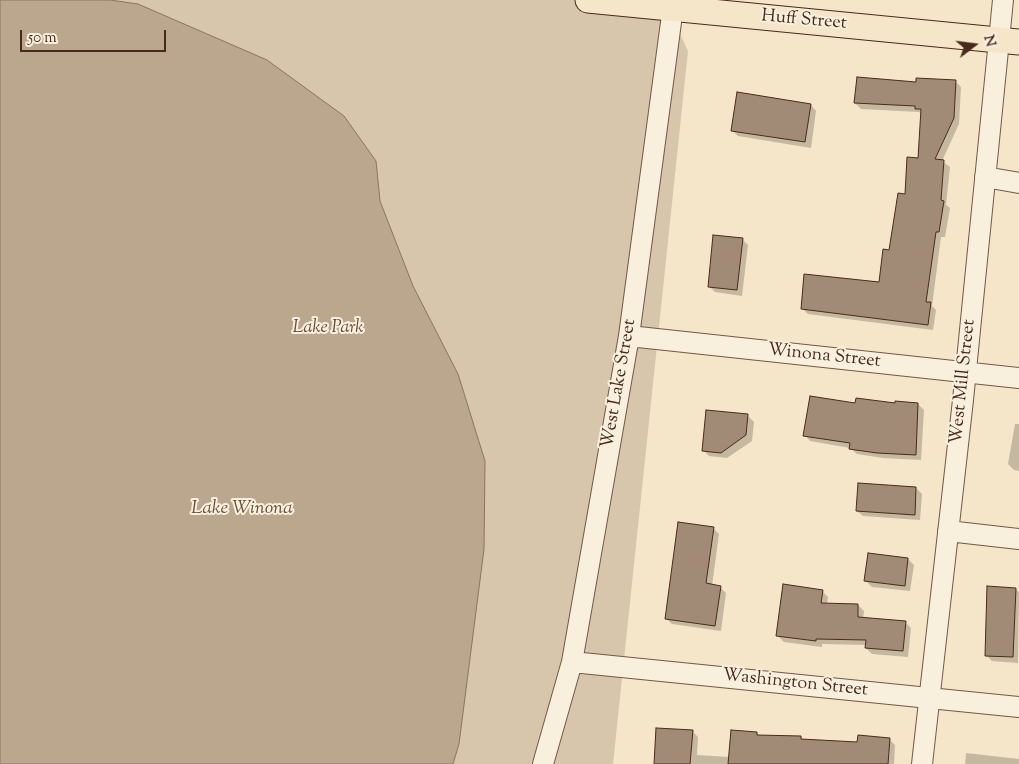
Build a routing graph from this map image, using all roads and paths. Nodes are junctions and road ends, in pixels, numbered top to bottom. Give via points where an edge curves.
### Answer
1 (588, 0) edge
2 (1004, 0) edge
3 (674, 5) edge
4 (1009, 41) edge
5 (985, 177) junction
6 (1019, 183) edge
7 (629, 336) junction
8 (966, 372) junction
9 (1019, 378) edge
10 (948, 531) junction
11 (1019, 539) edge
12 (572, 662) junction
13 (930, 698) junction
14 (1019, 707) edge
15 (543, 764) edge
16 (922, 764) edge

1 - 3 main road, Huff Street
2 - 4 street, West Mill Street
3 - 4 main road, Huff Street
3 - 7 street, West Lake Street
4 - 5 street, West Mill Street
5 - 6 street
5 - 8 street, West Mill Street
7 - 8 street, Winona Street
7 - 12 street, West Lake Street
8 - 9 street, Winona Street
8 - 10 street, West Mill Street
10 - 11 street
10 - 13 street, West Mill Street
12 - 13 street, Washington Street
12 - 15 street, West Lake Street
13 - 14 street, Washington Street
13 - 16 street, West Mill Street

